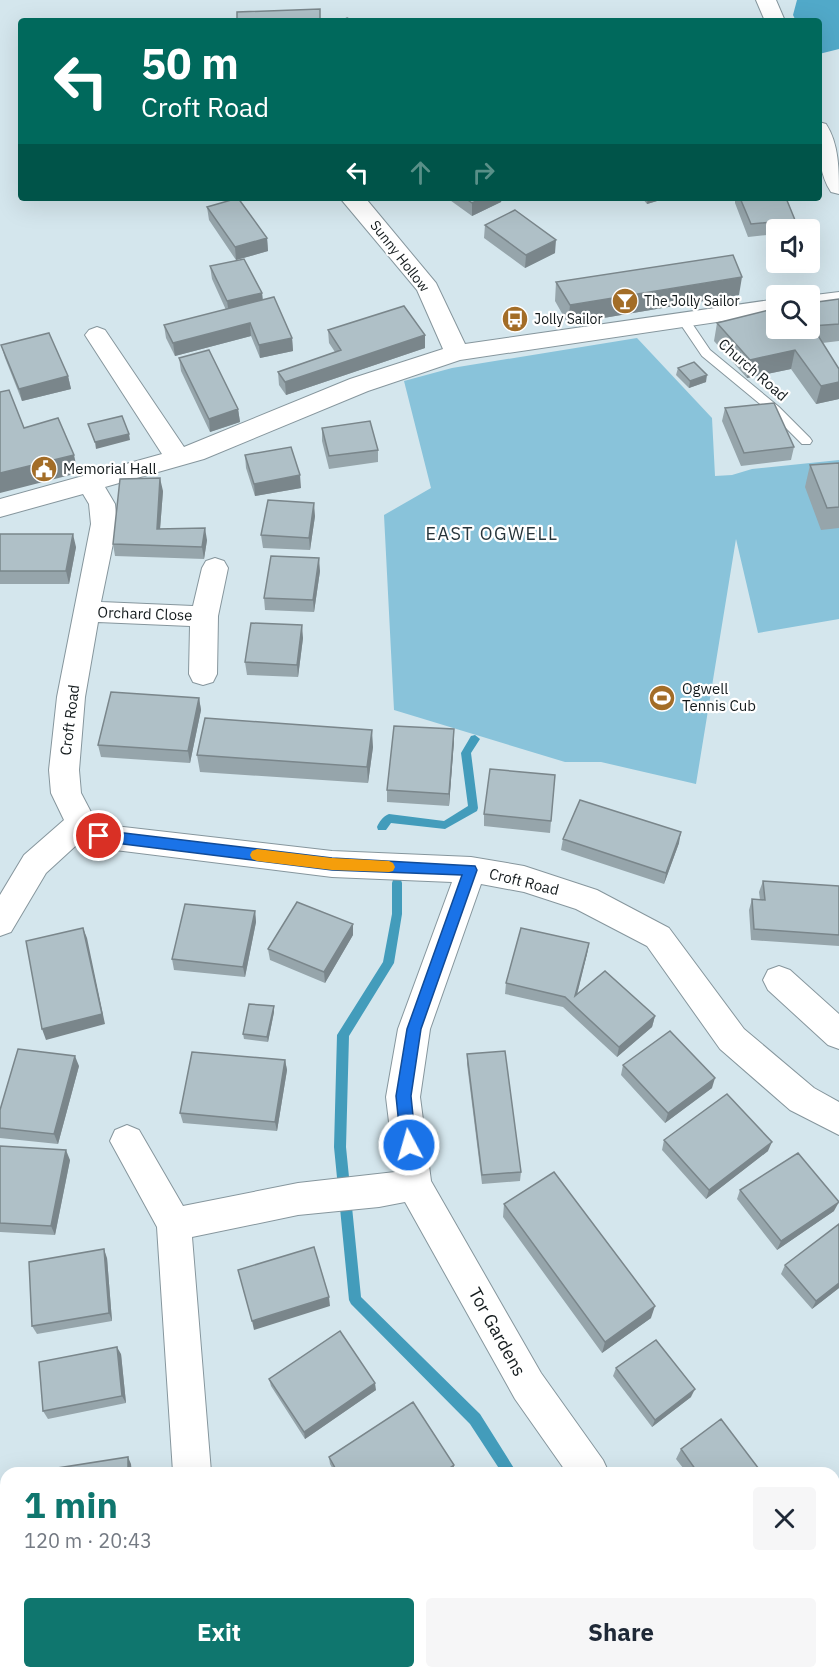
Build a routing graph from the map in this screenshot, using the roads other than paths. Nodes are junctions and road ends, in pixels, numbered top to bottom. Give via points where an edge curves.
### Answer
1 (766, 0) edge
2 (774, 18) edge
3 (822, 137) edge
4 (839, 188) edge
5 (355, 201) edge
6 (839, 299) edge
7 (820, 301) edge
8 (766, 308) edge
9 (682, 319) junction
10 (97, 335) dead end
11 (457, 353) junction
12 (806, 441) dead end
13 (178, 458) junction
14 (89, 483) junction
15 (0, 508) edge
16 (215, 568) dead end
17 (86, 612) junction
18 (204, 616) junction
19 (203, 674) dead end
20 (81, 823) junction
21 (471, 870) junction
22 (0, 923) edge
23 (779, 980) dead end
24 (839, 1035) edge
25 (839, 1120) edge
26 (127, 1141) dead end
27 (414, 1184) junction
28 (174, 1224) junction
29 (192, 1467) edge
30 (586, 1467) edge

1 - 2 street
3 - 4 street
5 - 11 street, Sunny Hollow via 428,288
6 - 7 street
8 - 9 street
9 - 11 street
9 - 12 lane, Church Road via 706,353
10 - 13 street
11 - 13 street via 359,385
13 - 14 street
14 - 15 street
14 - 17 street, Croft Road via 102,504 104,524
16 - 18 street, Orchard Close
17 - 18 street, Orchard Close
17 - 20 street, Croft Road via 71,697 64,770 66,793
18 - 19 street, Orchard Close
20 - 21 street, Croft Road via 99,836 321,863
20 - 22 street via 35,864
21 - 25 street, Croft Road via 524,879 586,899 658,937 732,1039 802,1099
21 - 27 street, Tor Gardens via 414,1029 403,1096
23 - 24 street
26 - 28 street
27 - 28 street via 298,1199
27 - 30 street, Tor Gardens via 528,1386
28 - 29 street

